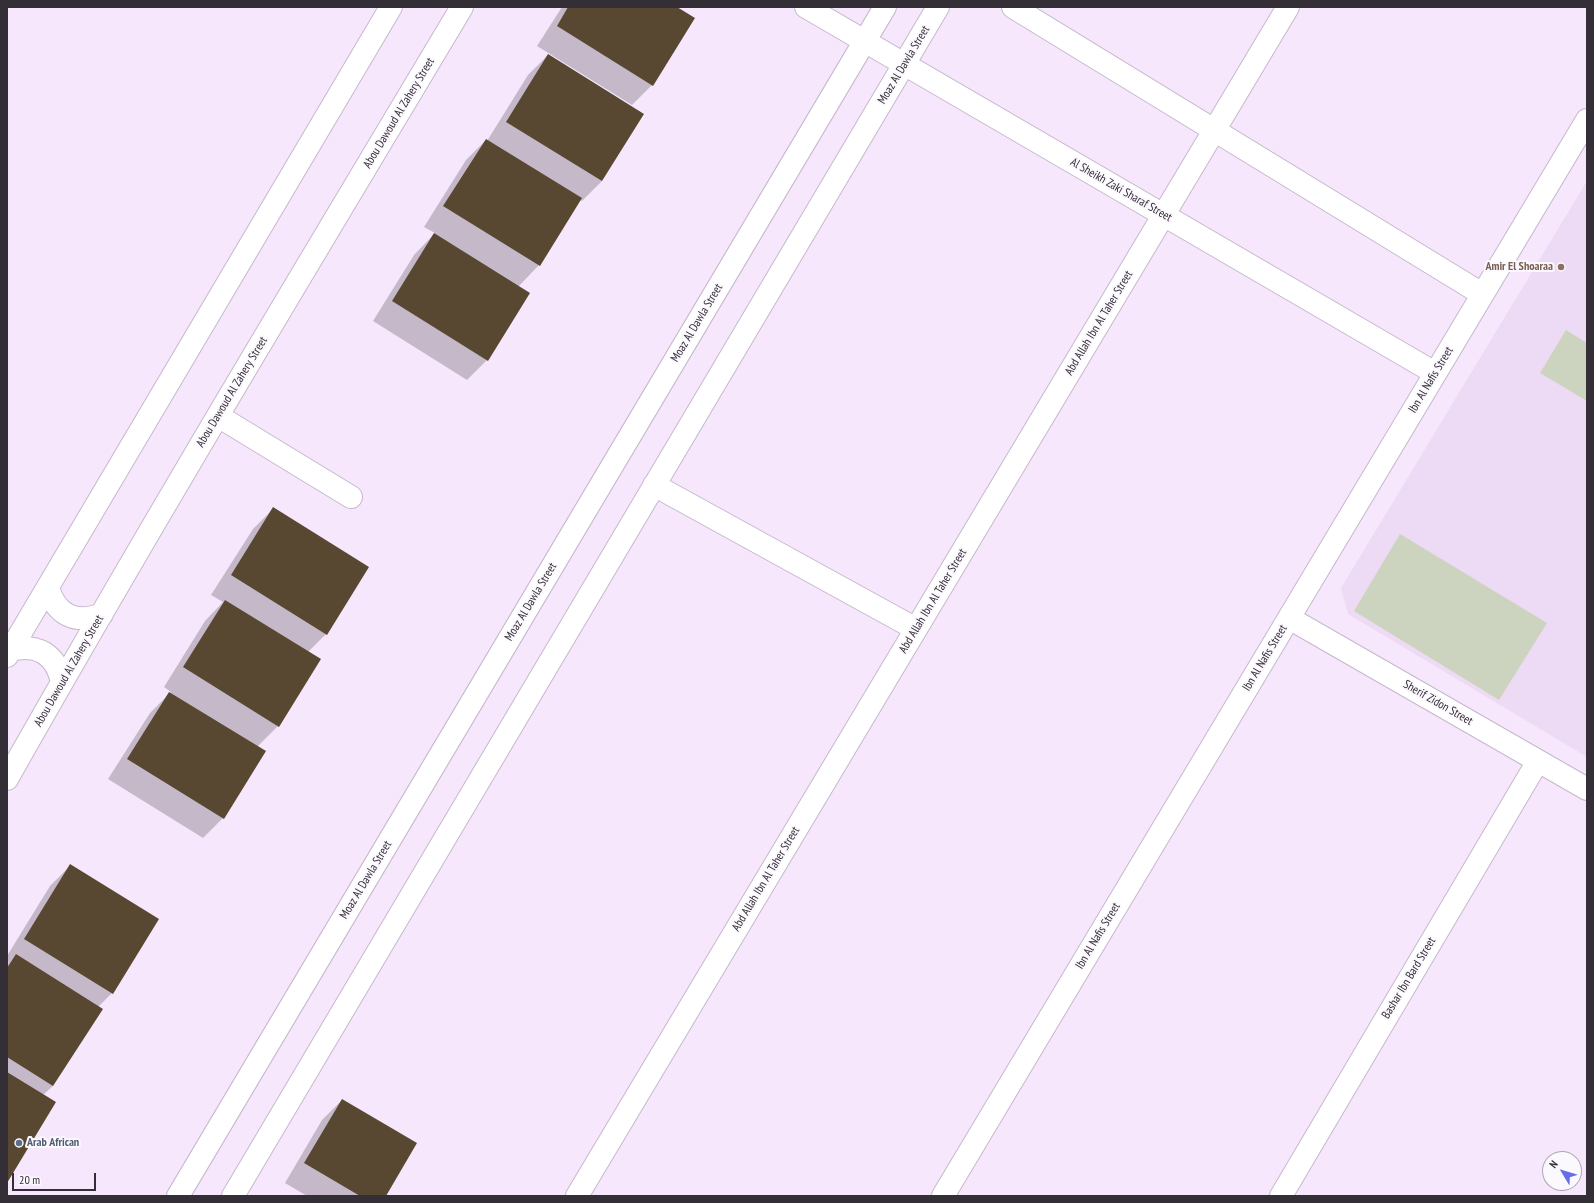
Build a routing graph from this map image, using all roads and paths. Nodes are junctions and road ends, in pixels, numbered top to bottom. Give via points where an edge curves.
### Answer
1 (391, 7) edge
2 (462, 7) edge
3 (806, 7) edge
4 (885, 7) edge
5 (938, 7) edge
6 (1013, 7) edge
7 (1288, 7) edge
8 (864, 41) junction
9 (904, 64) junction
10 (1587, 120) edge
11 (1214, 130) junction
12 (1164, 215) junction
13 (1482, 294) junction
14 (1435, 373) junction
15 (218, 416) junction
16 (654, 485) junction
17 (351, 496) dead end
18 (48, 587) junction
19 (102, 614) junction
20 (1289, 618) junction
21 (916, 629) junction
22 (9, 653) edge
23 (62, 682) junction
24 (1538, 761) junction
25 (7, 779) edge
26 (1587, 789) edge
27 (178, 1196) edge
28 (232, 1196) edge
29 (577, 1196) edge
30 (943, 1196) edge
31 (1281, 1196) edge

1 - 18 street
2 - 15 street, Abou Dawoud Al Zahery Street
3 - 8 street, Al Sheikh Zaki Sharaf Street
4 - 8 street, Moaz Al Dawla Street
5 - 9 street, Moaz Al Dawla Street
6 - 11 street
7 - 11 street, Abd Allah Ibn Al Taher Street
8 - 9 street, Al Sheikh Zaki Sharaf Street
8 - 27 street, Moaz Al Dawla Street
9 - 12 street, Al Sheikh Zaki Sharaf Street
9 - 16 street, Moaz Al Dawla Street
10 - 13 street, Ibn Al Nafis Street
11 - 12 street, Abd Allah Ibn Al Taher Street
11 - 13 street
12 - 14 street, Al Sheikh Zaki Sharaf Street
12 - 21 street, Abd Allah Ibn Al Taher Street
13 - 14 street, Ibn Al Nafis Street
14 - 20 street, Ibn Al Nafis Street
15 - 17 street
15 - 19 street, Abou Dawoud Al Zahery Street
16 - 21 street
16 - 28 street, Moaz Al Dawla Street
18 - 19 street via 55,606 72,617 82,619
18 - 22 street
19 - 23 street, Abou Dawoud Al Zahery Street
20 - 24 street, Sherif Zidon Street
20 - 30 street, Ibn Al Nafis Street
21 - 29 street, Abd Allah Ibn Al Taher Street
22 - 23 street via 20,648 40,650 55,663
23 - 25 street, Abou Dawoud Al Zahery Street
24 - 26 street, Sherif Zidon Street
24 - 31 street, Bashar Ibn Bard Street

